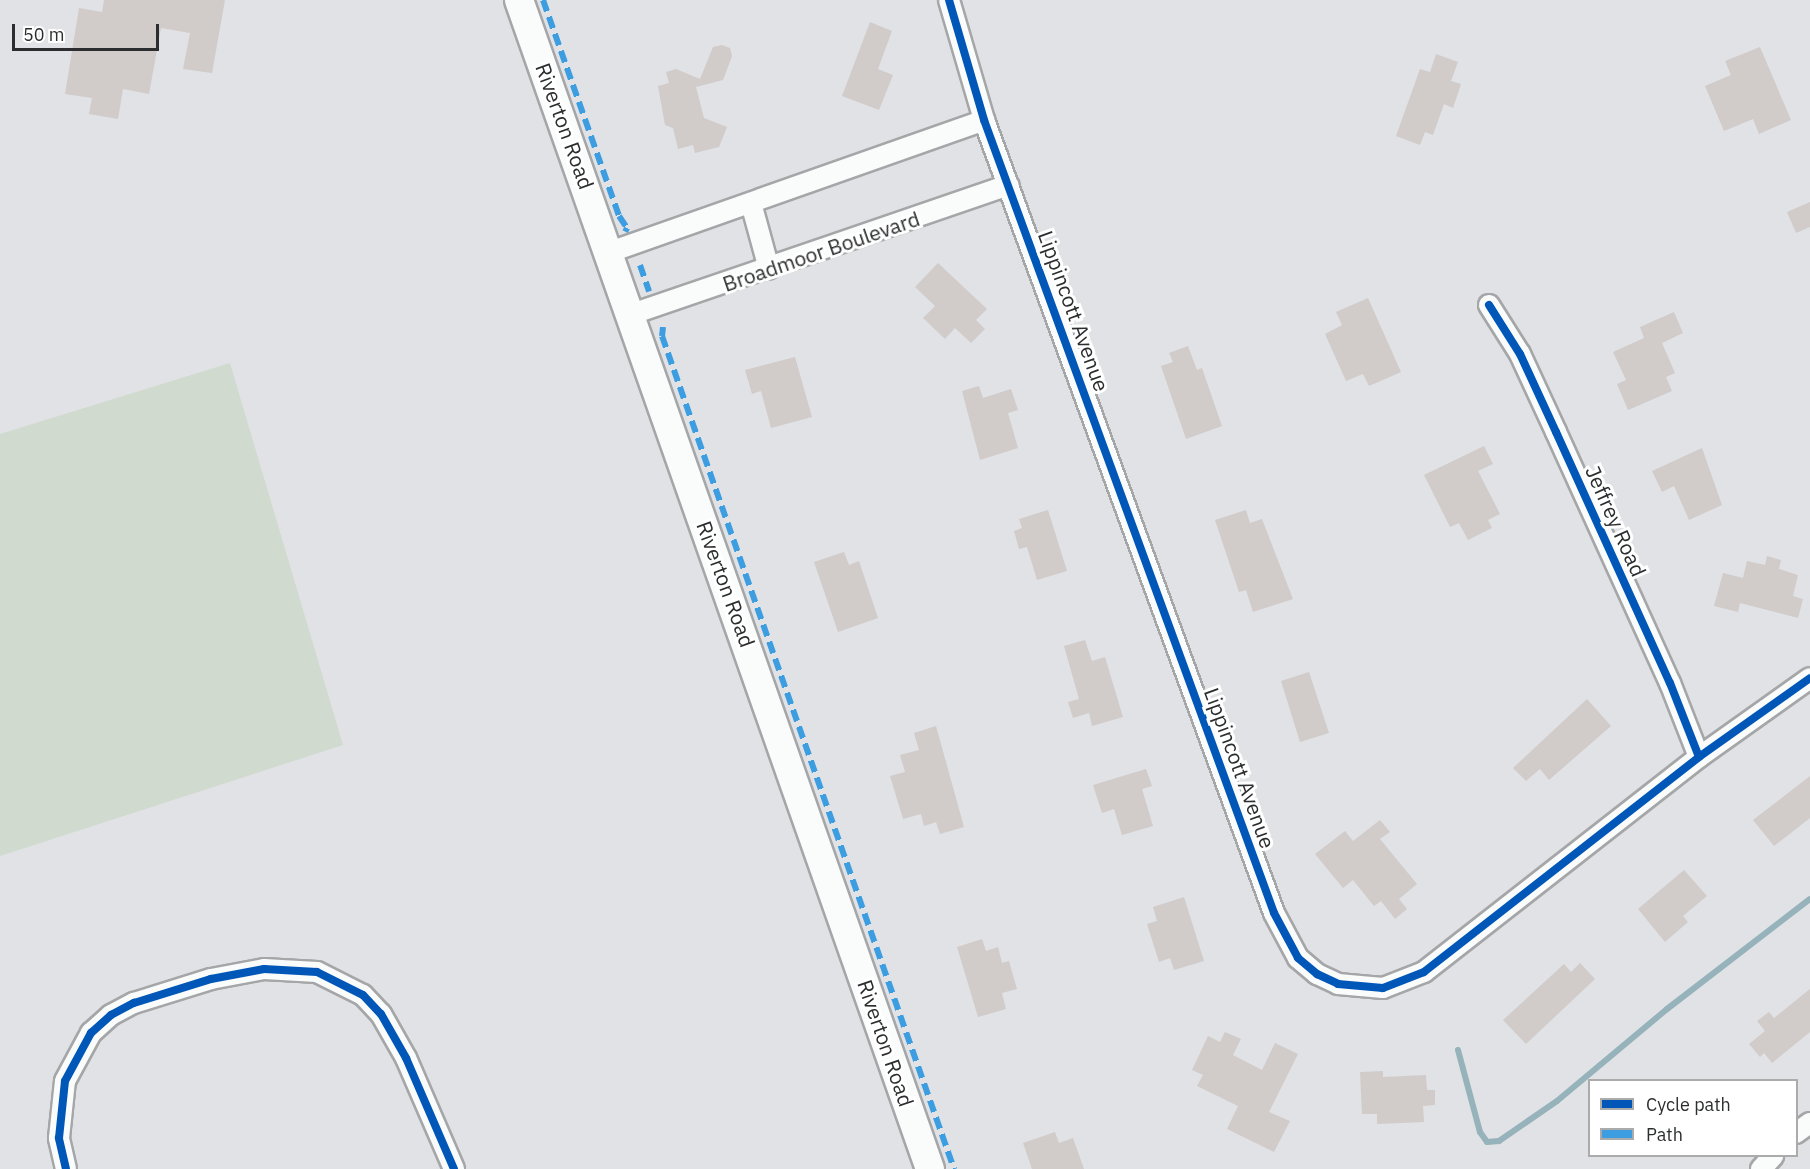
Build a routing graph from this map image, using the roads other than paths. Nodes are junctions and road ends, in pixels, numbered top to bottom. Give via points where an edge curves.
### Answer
1 (519, 0) edge
2 (949, 0) edge
3 (984, 120) junction
4 (1009, 185) junction
5 (751, 202) junction
6 (610, 252) junction
7 (769, 269) junction
8 (1489, 305) dead end
9 (632, 314) junction
10 (1810, 678) edge
11 (1699, 757) junction
12 (1810, 1123) edge
13 (1798, 1132) edge
14 (1771, 1157) edge
15 (66, 1169) edge
16 (454, 1169) edge
17 (930, 1169) edge
18 (1761, 1169) edge

1 - 6 main road, Riverton Road
2 - 3 street, Lippincott Avenue
3 - 4 street, Lippincott Avenue
3 - 5 street
4 - 7 street, Broadmoor Boulevard
4 - 11 street, Lippincott Avenue via 1274,913 1298,958 1317,974 1338,984 1383,988 1424,972
5 - 6 street
5 - 7 street
6 - 9 main road, Riverton Road
7 - 9 street, Broadmoor Boulevard
8 - 11 street, Jeffrey Road via 1520,354 1552,422 1670,683
9 - 17 main road, Riverton Road
10 - 11 street, Lippincott Avenue
12 - 13 street
14 - 18 street
15 - 16 street via 59,1138 65,1082 91,1033 111,1015 134,1003 211,978 264,969 317,972 369,1001 406,1058

